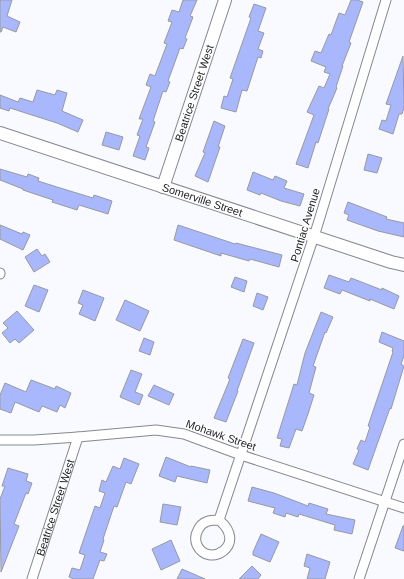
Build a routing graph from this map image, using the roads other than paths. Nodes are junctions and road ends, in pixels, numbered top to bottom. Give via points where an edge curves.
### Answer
1 (225, 0) edge
2 (386, 0) edge
3 (0, 133) edge
4 (163, 187) junction
5 (314, 236) junction
6 (404, 265) edge
7 (78, 437) junction
8 (0, 440) edge
9 (404, 444) edge
10 (241, 455) junction
11 (384, 502) junction
12 (404, 508) edge
13 (219, 520) dead end
14 (32, 579) edge
15 (359, 579) edge

1 - 4 street, Beatrice Street West
2 - 5 street, Pontiac Avenue
3 - 4 street, Somerville Street
4 - 5 street, Somerville Street
5 - 6 street, Somerville Street
5 - 10 street, Pontiac Avenue
7 - 8 street, Mohawk Street
7 - 10 street, Mohawk Street via 156,430 184,434
7 - 14 street, Beatrice Street West
9 - 11 street
10 - 11 street, Mohawk Street
10 - 13 street, Pontiac Avenue
11 - 12 street, Mohawk Street
11 - 15 street

